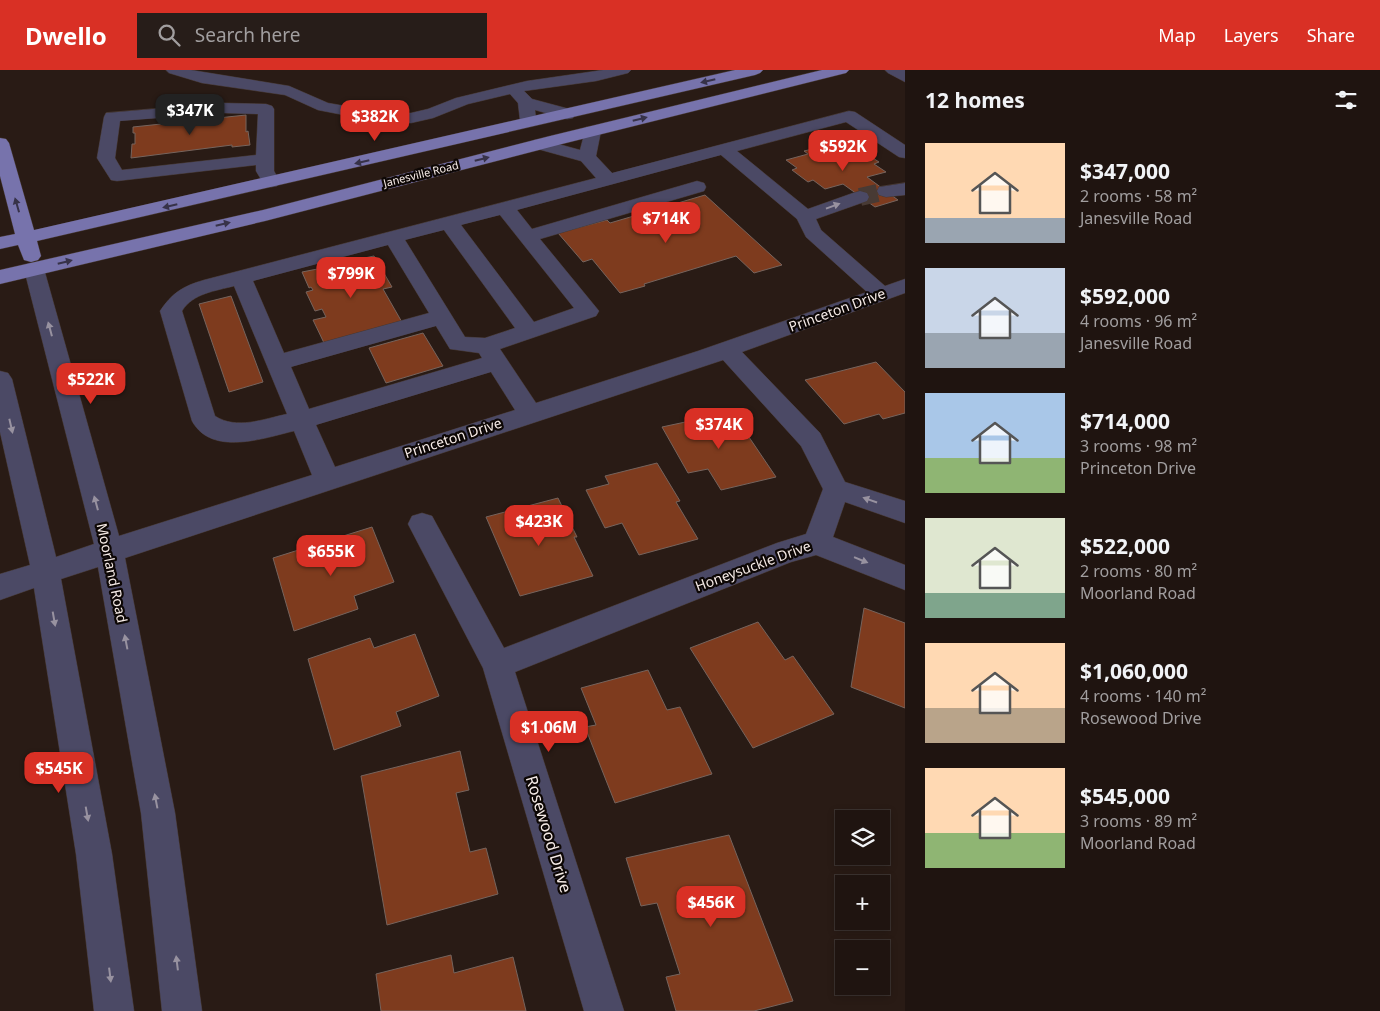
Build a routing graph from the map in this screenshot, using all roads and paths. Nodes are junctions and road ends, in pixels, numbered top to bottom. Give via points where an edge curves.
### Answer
1 (174, 70) edge
2 (623, 70) edge
3 (755, 70) edge
4 (841, 70) edge
5 (893, 70) edge
6 (905, 77) edge
7 (242, 84) junction
8 (513, 88) junction
9 (526, 102) junction
10 (223, 108) junction
11 (567, 114) junction
12 (529, 124) junction
13 (592, 131) junction
14 (0, 143) edge
15 (540, 144) junction
16 (724, 149) junction
17 (905, 153) edge
18 (587, 157) junction
19 (265, 159) junction
20 (608, 180) junction
21 (271, 182) junction
22 (697, 186) dead end
23 (905, 190) edge
24 (886, 191) tunnel mouth
25 (860, 197) tunnel mouth
26 (505, 208) junction
27 (805, 216) junction
28 (449, 223) junction
29 (528, 236) junction
30 (26, 238) junction
31 (394, 238) junction
32 (0, 243) edge
33 (34, 269) junction
34 (0, 277) edge
35 (241, 278) junction
36 (894, 290) edge
37 (442, 317) junction
38 (528, 330) junction
39 (726, 349) junction
40 (491, 354) junction
41 (278, 364) junction
42 (0, 379) edge
43 (530, 414) junction
44 (302, 420) junction
45 (327, 479) junction
46 (836, 488) junction
47 (905, 512) edge
48 (422, 524) dead end
49 (817, 543) junction
50 (109, 550) junction
51 (45, 571) junction
52 (905, 578) edge
53 (0, 587) edge
54 (497, 665) junction
55 (114, 1011) edge
56 (182, 1011) edge
57 (604, 1011) edge

1 - 7 street
2 - 8 street
3 -> 11 main road, Janesville Road
13 -> 4 main road, Janesville Road
5 - 6 street
7 - 8 street via 289,91 324,107 384,118 411,118 433,113 462,101
7 - 10 street
8 - 9 street
9 - 11 street
9 - 12 street
10 - 19 street via 266,109
10 - 19 street via 112,117 106,158 117,176
11 - 12 main road, Janesville Road
12 -> 21 main road, Janesville Road
13 - 15 main road, Janesville Road
13 - 18 street
30 -> 14 main road, Moorland Road
15 - 18 street
33 -> 15 main road, Janesville Road
16 - 17 street via 849,116
16 - 20 street
16 - 27 street
18 - 20 street
19 - 21 street via 265,171
20 - 26 street
21 -> 30 main road, Janesville Road
22 - 29 street
23 - 24 street
27 -> 25 street
26 - 28 street
26 - 29 street
27 - 36 street via 813,232
28 - 31 street
28 - 38 street
29 - 38 street via 588,311
30 - 32 main road, Janesville Road
30 - 33 main road, Moorland Road
31 - 35 street
31 - 37 street
33 - 34 main road, Janesville Road
50 -> 33 street, Moorland Road
35 - 41 street
35 - 44 street via 186,293 175,301 171,311 204,421 219,431 243,433
36 - 39 street, Princeton Drive
37 - 40 street via 458,344
37 - 41 street
38 - 40 street
39 - 43 street, Princeton Drive
39 - 46 street via 811,440
40 - 43 street
40 - 44 street
41 - 44 street
42 -> 51 street
43 - 45 street, Princeton Drive
44 - 45 street
45 - 50 street, Princeton Drive
47 -> 46 street
46 - 49 street, Honeysuckle Drive
48 - 54 street, Rosewood Drive
49 -> 52 street
49 - 54 street, Honeysuckle Drive via 787,551
50 - 51 street, Princeton Drive
56 -> 50 street, Moorland Road via 158,813
51 - 53 street, Princeton Drive
51 -> 55 street via 94,854
54 - 57 street, Rosewood Drive

